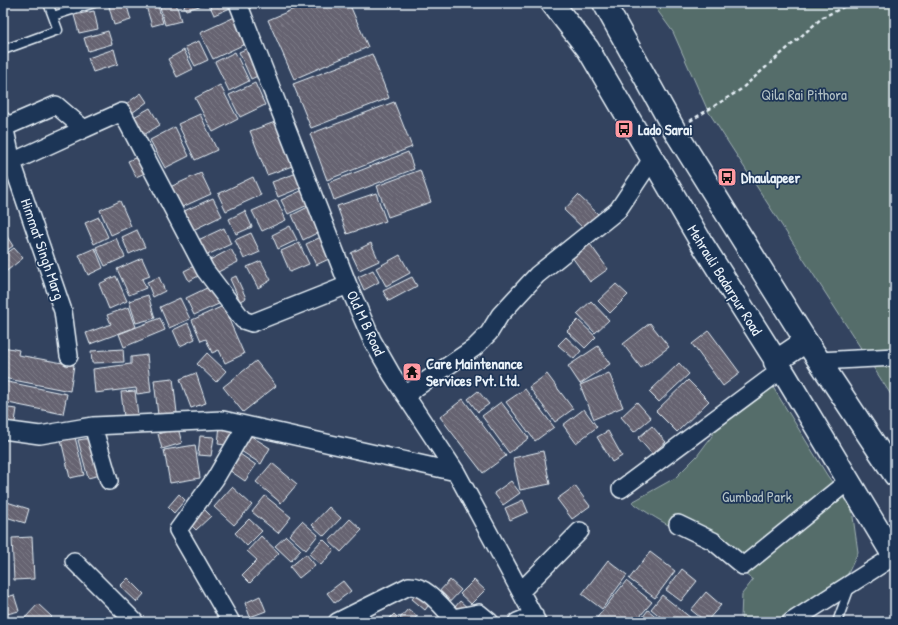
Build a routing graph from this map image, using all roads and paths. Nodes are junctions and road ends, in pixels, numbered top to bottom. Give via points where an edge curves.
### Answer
1 (48, 3) edge
2 (94, 3) edge
3 (238, 3) edge
4 (552, 3) edge
5 (604, 3) edge
6 (852, 3) edge
7 (52, 16) junction
8 (3, 50) edge
9 (4, 124) edge
10 (84, 129) junction
11 (675, 131) junction
12 (652, 159) junction
13 (12, 162) junction
14 (348, 284) junction
15 (806, 341) junction
16 (69, 356) dead end
17 (895, 357) edge
18 (819, 361) junction
19 (778, 366) junction
20 (405, 395) junction
21 (92, 426) junction
22 (246, 426) junction
23 (3, 430) edge
24 (456, 472) junction
25 (895, 476) edge
26 (109, 481) dead end
27 (847, 482) junction
28 (621, 489) dead end
29 (678, 524) dead end
30 (580, 531) dead end
31 (894, 557) edge
32 (74, 561) dead end
33 (851, 584) junction
34 (522, 591) junction
35 (535, 618) edge
36 (135, 622) edge
37 (231, 622) edge
38 (337, 622) edge
39 (490, 622) edge
40 (517, 622) edge
41 (791, 622) edge
42 (838, 622) edge

1 - 7 lane
2 - 7 lane
3 - 14 street, Old M B Road
4 - 12 main road, Mehrauli Badarpur Road via 588,49
5 - 11 main road
6 - 11 path via 823,17 740,90
7 - 8 lane via 58,30
9 - 10 street via 56,105
9 - 13 street, Himmat Singh Marg
10 - 13 street
10 - 14 street via 122,112 205,270 242,320 252,323
11 - 15 main road
12 - 19 main road, Mehrauli Badarpur Road
12 - 20 street via 618,210 537,275 474,348
13 - 16 street, Himmat Singh Marg via 63,311
14 - 20 street, Old M B Road via 372,340
15 - 18 main road
15 - 19 main road
17 - 18 street
18 - 25 main road
19 - 27 main road, Mehrauli Badarpur Road
19 - 28 street
20 - 24 street, Old M B Road
21 - 22 street via 223,420
21 - 23 street via 40,435
21 - 26 street
22 - 24 street
22 - 37 street via 215,479 178,530
24 - 34 street, Old M B Road
27 - 29 street via 743,566 713,541
27 - 31 main road, Mehrauli Badarpur Road
30 - 34 street
31 - 33 street
32 - 36 street
33 - 41 street
33 - 42 lane
34 - 35 street, Old M B Road
35 - 40 street
38 - 39 street via 409,586 415,586 453,618 479,613

